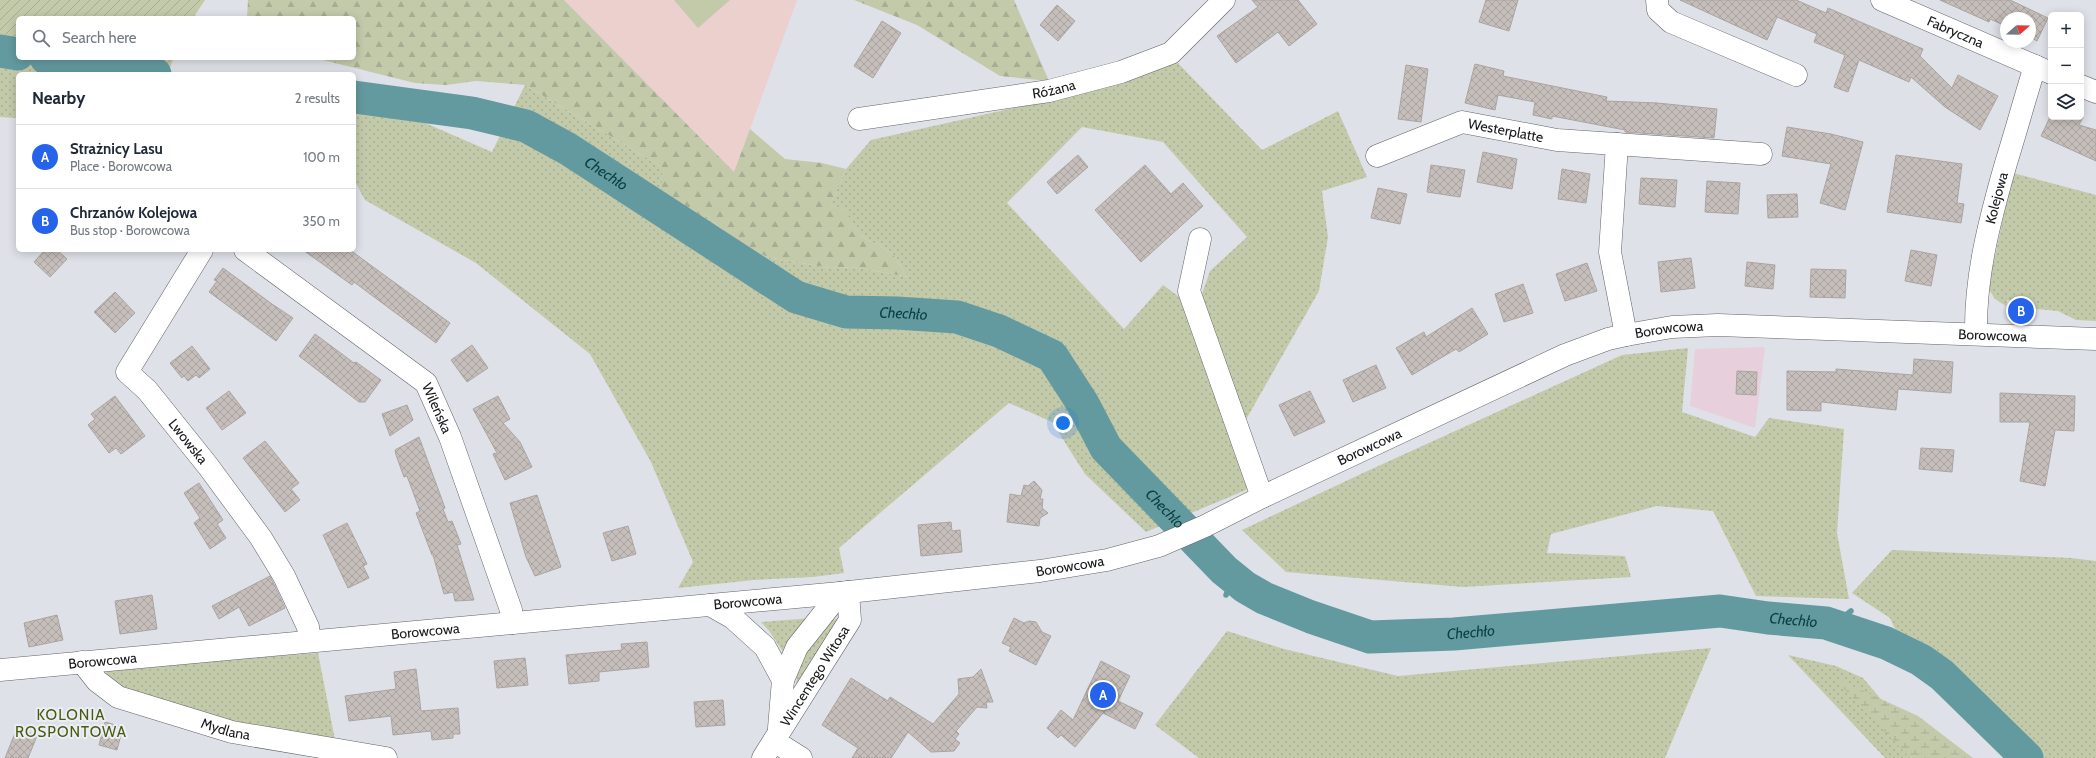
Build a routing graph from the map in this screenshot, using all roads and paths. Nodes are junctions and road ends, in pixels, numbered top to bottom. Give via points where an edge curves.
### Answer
1 (1224, 0) edge
2 (1657, 0) edge
3 (1882, 0) edge
4 (2043, 70) edge
5 (1796, 75) dead end
6 (2084, 87) edge
7 (2096, 92) edge
8 (859, 119) dead end
9 (1617, 144) junction
10 (1761, 154) dead end
11 (1377, 156) dead end
12 (1200, 239) dead end
13 (201, 252) edge
14 (249, 252) edge
15 (1976, 334) junction
16 (1626, 335) junction
17 (2096, 339) edge
18 (1262, 497) junction
19 (880, 588) junction
20 (844, 592) junction
21 (710, 605) junction
22 (850, 620) junction
23 (512, 623) junction
24 (310, 641) junction
25 (82, 662) junction
26 (0, 670) edge
27 (783, 680) junction
28 (772, 743) edge
29 (386, 758) edge
30 (800, 758) edge

1 - 8 street, Różana via 1171,53 1121,72 1049,91
2 - 5 street via 1658,10 1671,22
3 - 4 street, Fabryczna
4 - 15 street, Kolejowa via 1989,222 1975,308
6 - 7 street
9 - 10 street, Westerplatte
9 - 11 street, Westerplatte via 1558,140 1462,122
9 - 16 street via 1610,252
12 - 18 street via 1189,291
13 - 24 street, Lwowska via 127,372 147,390 261,538 293,595 308,627
14 - 23 street, Wileńska via 426,383 450,437 512,610
15 - 16 street, Borowcowa via 1718,325 1672,327
15 - 17 street, Borowcowa
16 - 18 street, Borowcowa via 1603,340 1564,355
18 - 19 street, Borowcowa via 1159,546 1107,560 1040,572
19 - 20 street, Borowcowa
19 - 22 street, Wincentego Witosa
20 - 21 street, Borowcowa
20 - 22 street, Wincentego Witosa
20 - 27 street, Wincentego Witosa via 797,647
21 - 23 street, Borowcowa
21 - 27 street, Wincentego Witosa via 733,618 765,647
22 - 28 street, Wincentego Witosa
23 - 24 street, Borowcowa
24 - 25 street, Borowcowa
25 - 26 street, Borowcowa
25 - 29 street, Mydlana via 97,681 118,697 232,732
27 - 28 street, Wincentego Witosa
28 - 30 street

